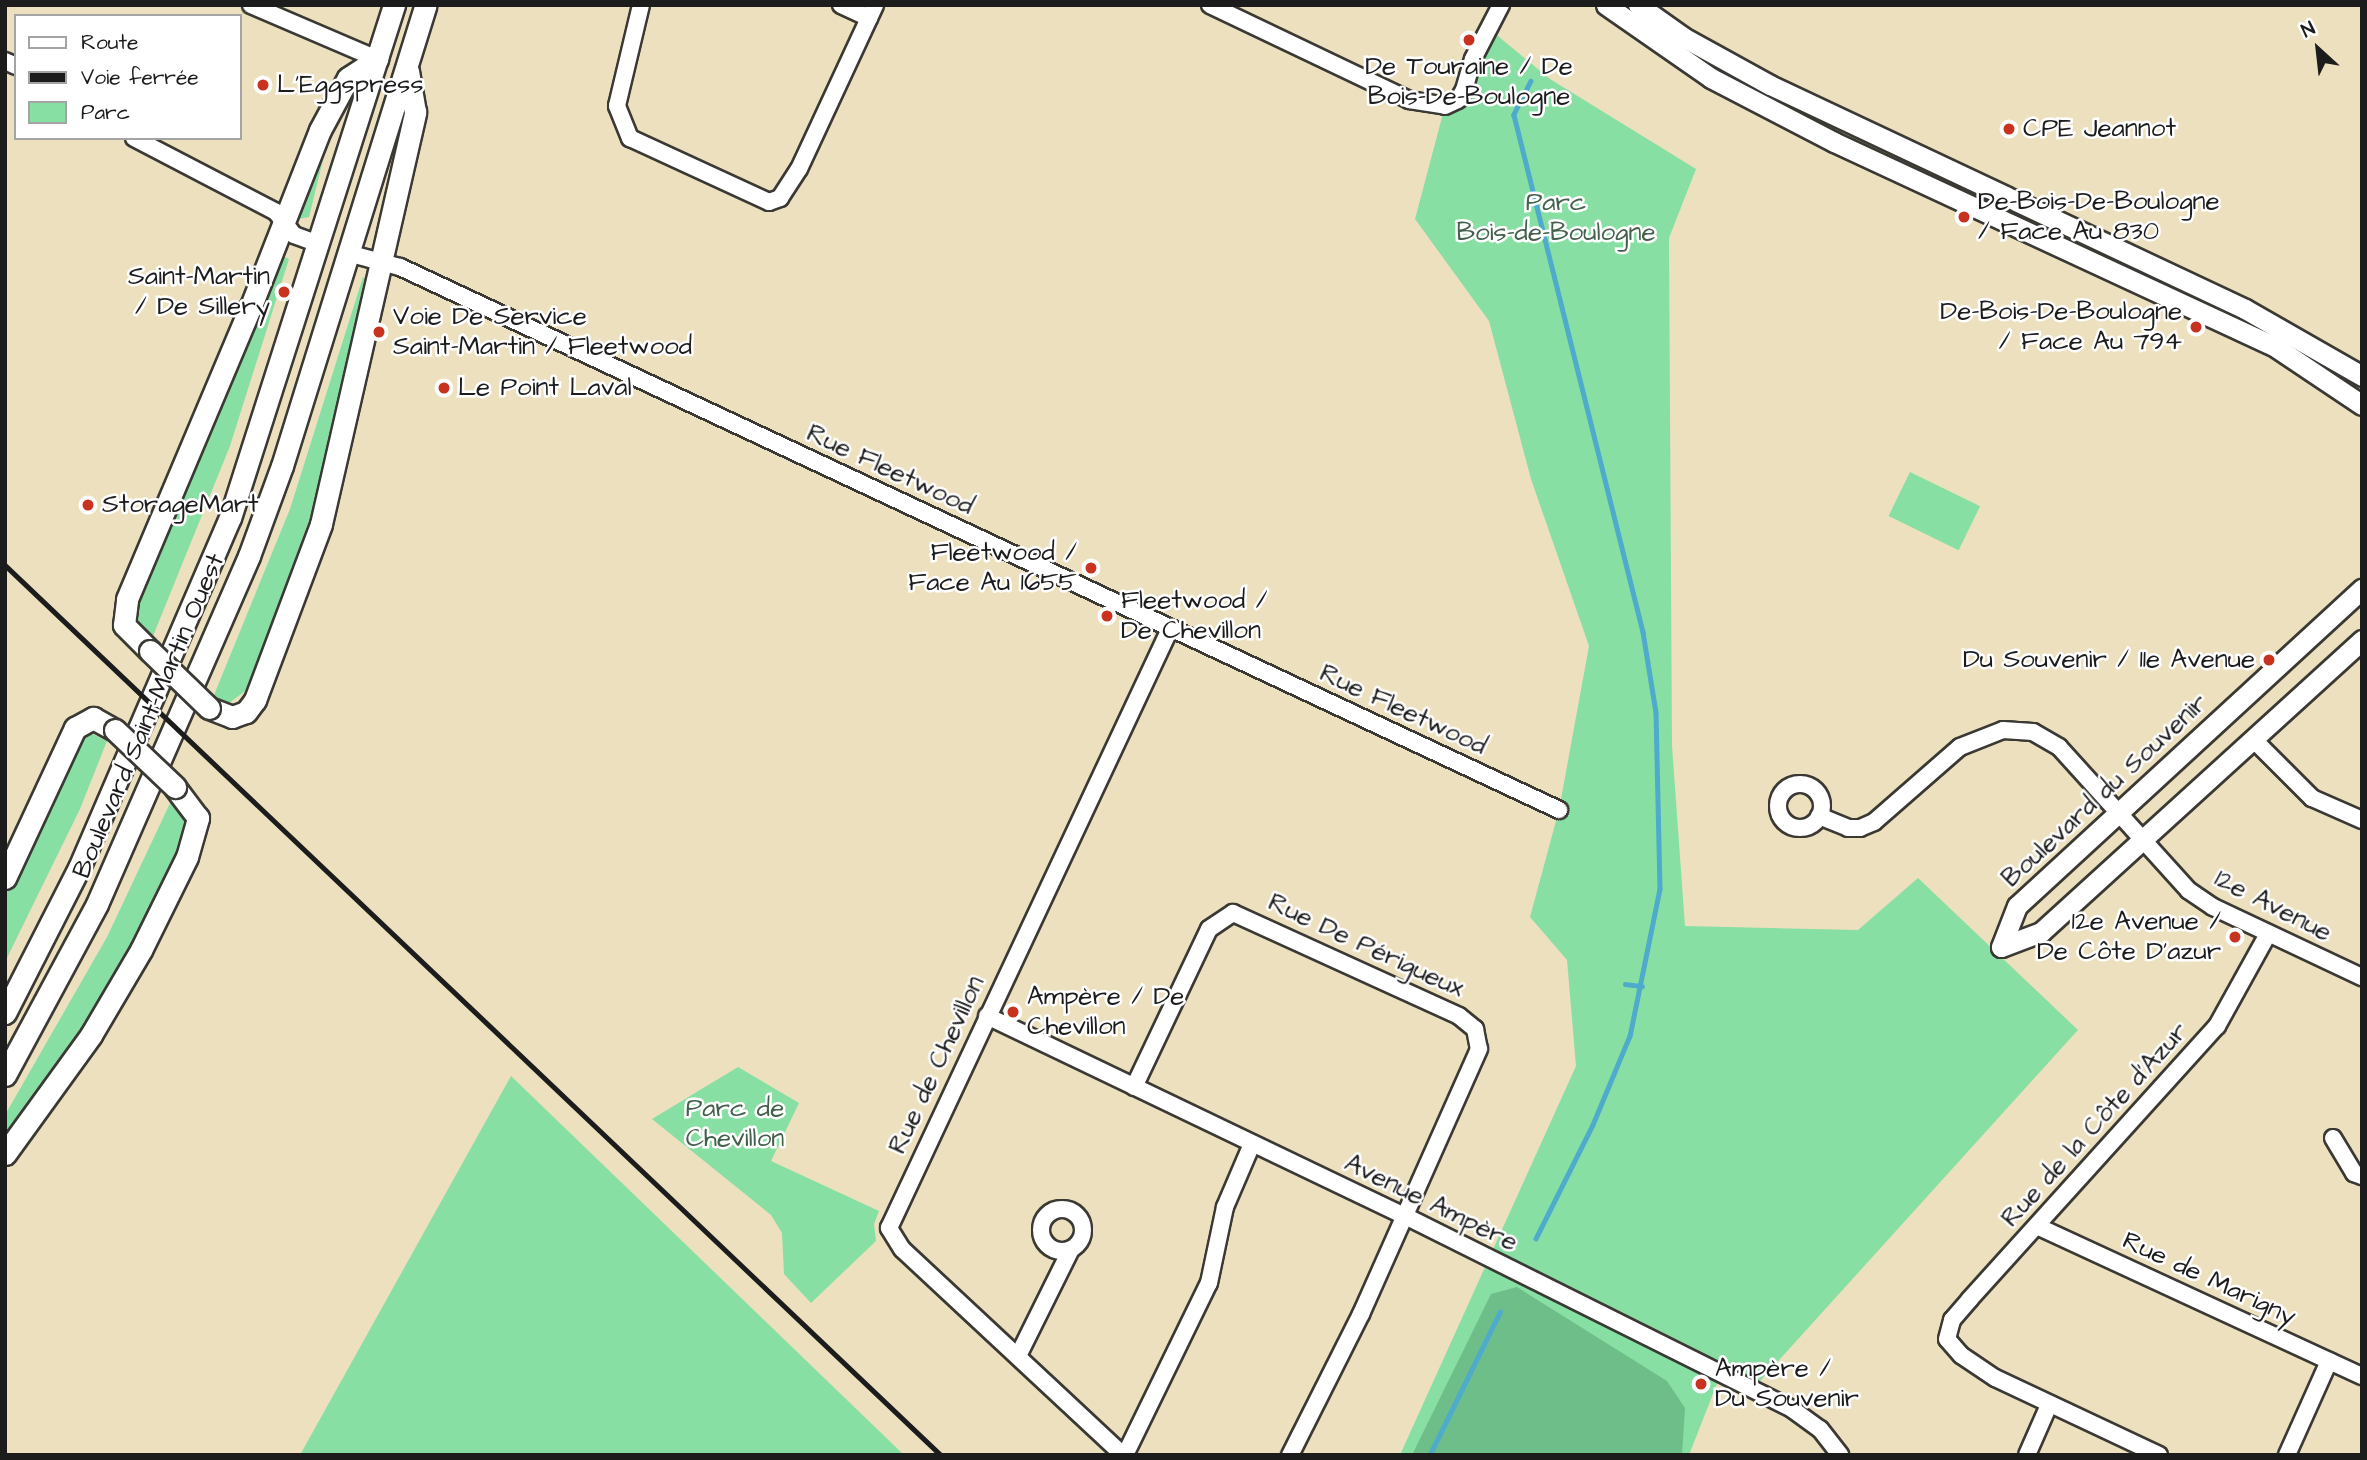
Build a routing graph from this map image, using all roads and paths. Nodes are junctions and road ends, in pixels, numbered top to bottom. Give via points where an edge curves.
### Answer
1 (251, 5) edge
2 (394, 5) edge
3 (426, 5) edge
4 (641, 5) edge
5 (841, 5) edge
6 (1210, 5) edge
7 (1501, 5) edge
8 (1606, 5) edge
9 (1638, 5) edge
10 (872, 12) edge
11 (377, 59) junction
12 (407, 67) junction
13 (138, 140) edge
14 (283, 221) junction
15 (319, 244) junction
16 (348, 253) junction
17 (384, 262) junction
18 (2362, 376) edge
19 (2362, 405) edge
20 (2362, 589) edge
21 (1170, 629) junction
22 (2362, 640) edge
23 (2255, 741) junction
24 (1559, 810) dead end
25 (2117, 814) junction
26 (1819, 816) dead end
27 (2362, 820) edge
28 (2140, 840) junction
29 (5, 878) edge
30 (2268, 934) junction
31 (2362, 976) edge
32 (5, 1013) edge
33 (987, 1016) junction
34 (5, 1074) edge
35 (1134, 1087) junction
36 (2333, 1138) dead end
37 (1252, 1144) junction
38 (6, 1152) edge
39 (2362, 1176) edge
40 (1403, 1215) junction
41 (2036, 1226) junction
42 (1071, 1249) dead end
43 (1018, 1356) junction
44 (2329, 1361) junction
45 (2362, 1376) edge
46 (2049, 1405) junction
47 (1124, 1455) edge
48 (1290, 1455) edge
49 (1840, 1455) edge
50 (2027, 1455) edge
51 (2159, 1455) edge
52 (2287, 1455) edge

1 - 11 street
2 - 11 main road, Boulevard Saint-Martin Ouest
3 - 12 main road, Boulevard Saint-Martin Ouest
4 - 10 street via 617,106 630,138 769,202 780,198 799,169
5 - 10 street
6 - 7 street via 1409,100 1445,106 1458,100 1464,90 1473,58
8 - 19 street via 1664,48 1748,97 1834,142 2277,348
9 - 18 street via 1683,37 1770,85 2245,309
11 - 14 main road via 348,78
11 - 15 main road, Boulevard Saint-Martin Ouest
12 - 16 main road, Boulevard Saint-Martin Ouest
12 - 17 main road via 415,112
13 - 14 street via 276,212
14 - 15 street via 294,235
14 - 17 main road, bridge via 123,611 126,628 209,708 227,717 249,709 293,607 335,476
15 - 32 main road, Boulevard Saint-Martin Ouest via 214,561 79,868
16 - 17 street, Rue Fleetwood
16 - 34 main road, Boulevard Saint-Martin Ouest via 282,466 233,596 97,904
17 - 21 street, Rue Fleetwood
20 - 25 street, Boulevard du Souvenir
21 - 24 street, Rue Fleetwood
21 - 33 street, Rue de Chevillon
22 - 23 street, Boulevard du Souvenir
23 - 27 street via 2312,798
23 - 28 street, Boulevard du Souvenir
25 - 26 street, 12e Avenue via 2059,747 2033,732 2003,730 1960,747 1874,822 1847,828
25 - 28 street, 12e Avenue
25 - 28 street, Boulevard du Souvenir via 2017,906 2001,947 2041,932
28 - 30 street, 12e Avenue via 2188,890
29 - 38 main road, bridge via 75,728 93,718 115,730 194,808 198,822 183,866 91,1035
30 - 31 street, 12e Avenue
30 - 41 street, Rue de la Côte d'Azur via 2217,1026
33 - 35 street, Avenue Ampère
33 - 43 street, Rue de Chevillon via 889,1228 902,1249
35 - 37 street, Avenue Ampère
35 - 40 street, Rue De Périgueux via 1209,929 1233,913 1460,1016 1475,1029 1479,1049
36 - 39 street via 2354,1173
37 - 40 street, Avenue Ampère
37 - 47 street via 1225,1207 1209,1283
40 - 48 street via 1361,1314
40 - 49 street, Avenue Ampère via 1792,1409 1820,1429
41 - 44 street, Rue de Marigny
41 - 46 street, Rue de la Côte d'Azur via 1952,1320 1947,1339 1994,1378
42 - 43 street
43 - 47 street, Rue de Chevillon
44 - 45 street, Rue de Marigny
44 - 52 street
46 - 50 street
46 - 51 street

